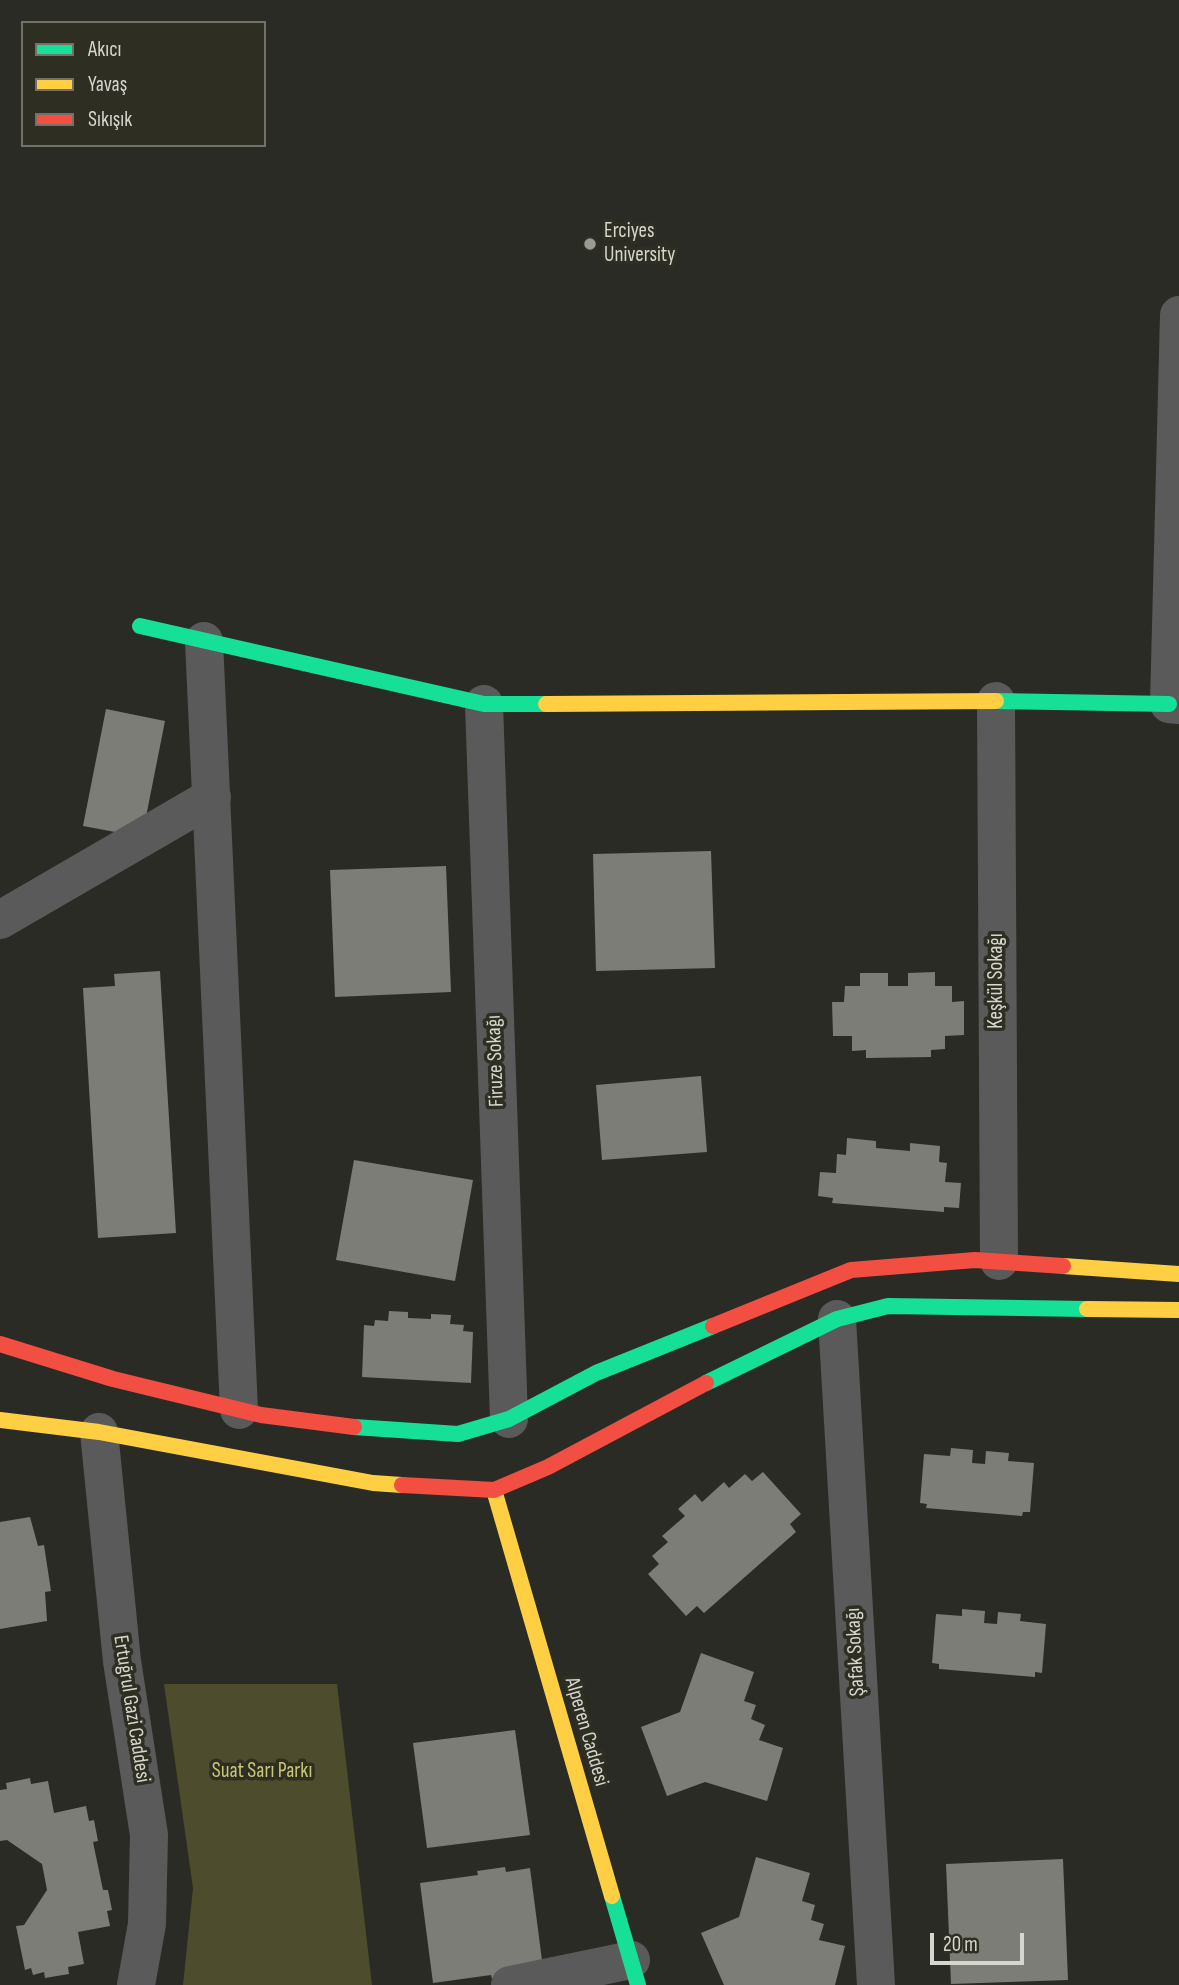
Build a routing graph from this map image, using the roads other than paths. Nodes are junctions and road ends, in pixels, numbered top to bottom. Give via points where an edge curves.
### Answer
1 (1179, 315) edge
2 (140, 626) dead end
3 (204, 641) junction
4 (996, 701) junction
5 (484, 704) junction
6 (1174, 704) edge
7 (212, 797) junction
8 (0, 920) edge
9 (999, 1261) junction
10 (1179, 1274) edge
11 (1179, 1310) edge
12 (837, 1319) junction
13 (0, 1344) edge
14 (239, 1410) junction
15 (509, 1419) junction
16 (0, 1420) edge
17 (99, 1432) junction
18 (494, 1490) junction
19 (634, 1973) edge
20 (136, 1985) edge
21 (510, 1985) edge
22 (876, 1985) edge

1 - 6 street
2 - 3 street
3 - 5 street
3 - 7 street
4 - 5 street
4 - 6 street
4 - 9 street, Keşkül Sokağı
5 - 15 street, Firuze Sokağı
7 - 8 street
7 - 14 street
9 - 10 street
9 - 15 street via 936,1261 851,1270 596,1373
11 - 12 street via 888,1306
12 - 18 street via 548,1467
12 - 22 street, Şafak Sokağı
13 - 14 street via 113,1380
14 - 15 street via 332,1426 458,1434
16 - 17 street
17 - 18 street via 373,1483
17 - 20 street, Ertuğrul Gazi Caddesi via 122,1661 149,1835 147,1924
18 - 19 street, Alperen Caddesi
19 - 21 street

